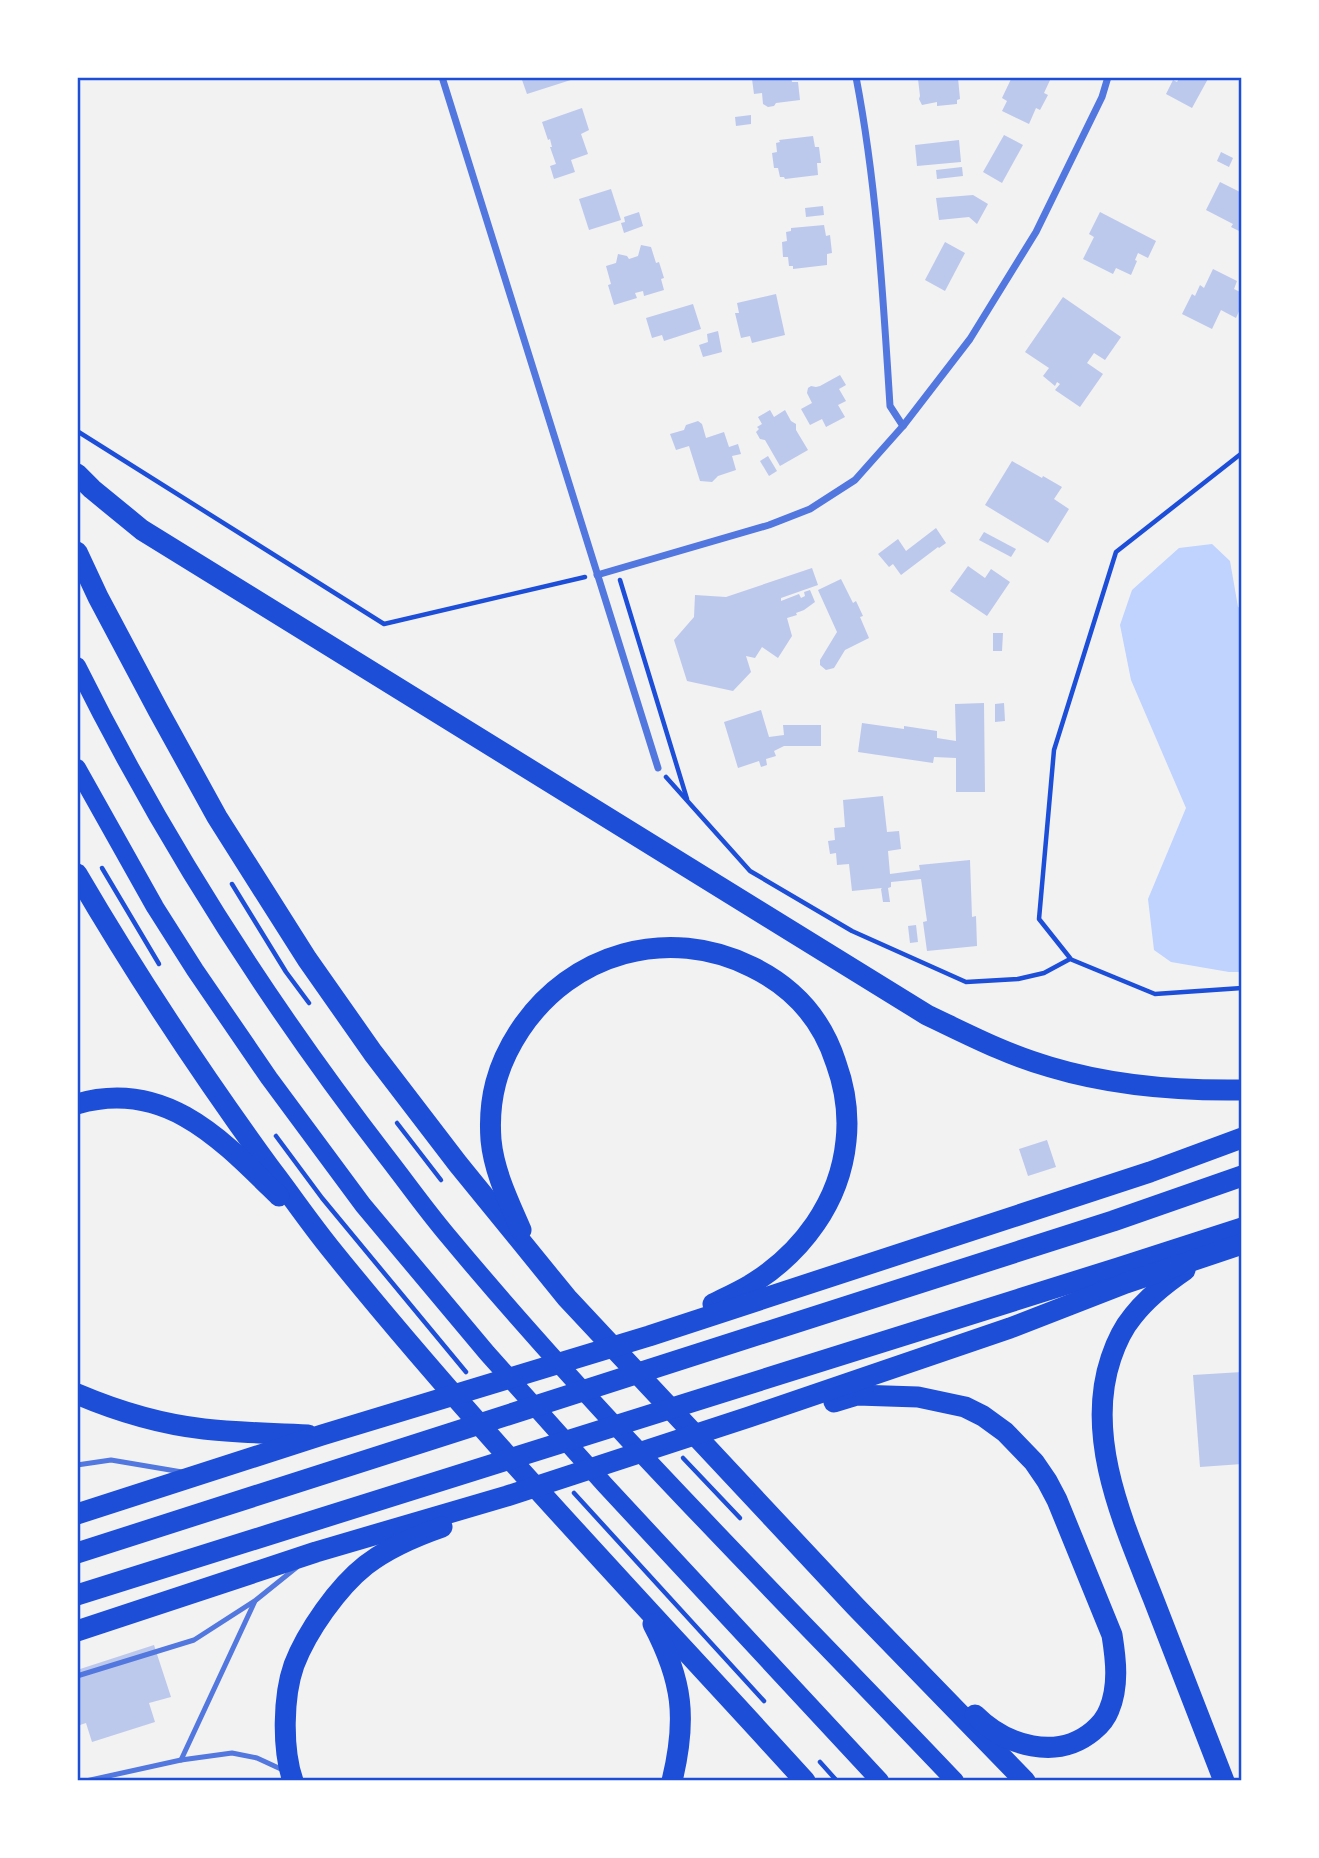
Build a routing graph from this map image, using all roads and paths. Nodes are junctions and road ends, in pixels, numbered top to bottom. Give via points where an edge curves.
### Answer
1 (442, 77) edge
2 (856, 77) edge
3 (1108, 77) edge
4 (903, 426) junction
5 (77, 431) edge
6 (1242, 453) edge
7 (77, 474) edge
8 (77, 552) edge
9 (617, 569) junction
10 (597, 575) junction
11 (77, 666) edge
12 (77, 768) edge
13 (657, 768) joint
14 (689, 804) junction
15 (102, 869) dead end
16 (77, 874) edge
17 (1070, 958) junction
18 (160, 964) dead end
19 (1242, 988) edge
20 (1242, 1090) edge
21 (77, 1104) edge
22 (276, 1136) dead end
23 (1242, 1138) edge
24 (1242, 1176) edge
25 (1242, 1227) edge
26 (1242, 1244) edge
27 (328, 1245) junction
28 (1204, 1258) junction
29 (568, 1298) junction
30 (649, 1336) junction
31 (456, 1361) dead end
32 (77, 1394) edge
33 (749, 1417) junction
34 (322, 1435) junction
35 (77, 1465) edge
36 (198, 1476) junction
37 (574, 1493) dead end
38 (508, 1496) junction
39 (77, 1514) edge
40 (316, 1552) junction
41 (77, 1553) edge
42 (77, 1595) edge
43 (256, 1600) junction
44 (642, 1603) junction
45 (855, 1606) junction
46 (77, 1631) edge
47 (77, 1676) edge
48 (771, 1709) dead end
49 (181, 1760) junction
50 (818, 1760) dead end
51 (291, 1777) edge
52 (86, 1781) edge
53 (672, 1781) edge
54 (805, 1781) edge
55 (837, 1781) edge
56 (880, 1781) edge
57 (955, 1781) edge
58 (1025, 1781) edge
59 (1224, 1781) edge

1 - 10 street
2 - 4 street via 878,230 890,406
3 - 4 street via 1036,232 970,339
4 - 9 street via 855,480 810,509
5 - 10 path via 384,624
6 - 17 path via 1116,552 1054,750 1039,919
7 - 20 highway via 142,530 927,1015 1049,1067 1101,1080 1163,1088
8 - 29 highway via 217,817 307,959 396,1084
9 - 10 street
9 - 14 path
10 - 13 street
11 - 57 main road via 198,885 307,1051 446,1234 657,1471
12 - 56 main road via 195,970 363,1205 605,1485
13 - 14 path
14 - 17 path via 750,871 852,931 966,982 1018,979 1044,973
15 - 18 path
16 - 27 highway via 221,1101
17 - 19 path via 1155,994
21 - 27 highway via 136,1099 192,1119 237,1155
22 - 31 path
23 - 30 highway
24 - 41 highway
25 - 42 highway
26 - 28 highway
27 - 44 highway via 430,1368
28 - 33 highway
28 - 59 highway via 1167,1282 1132,1316 1105,1374 1101,1412 1119,1511
29 - 30 highway via 524,1237 491,1142 493,1088 510,1045 538,1005 558,987 622,954 672,946 738,960 782,985 819,1025 841,1077 847,1107 844,1159 826,1209 793,1252 749,1285
29 - 45 highway
30 - 34 highway
32 - 34 highway via 184,1426
33 - 38 highway
33 - 45 highway via 797,1413 857,1395 918,1397 965,1407 1005,1432 1047,1480 1112,1635 1116,1677 1108,1713 1086,1737 1068,1745 1051,1749 1014,1741 984,1724 906,1643
34 - 36 highway
35 - 36 lane via 111,1460
36 - 39 highway
37 - 48 path
38 - 40 highway
38 - 51 highway via 498,1508 387,1551 340,1591 294,1665 286,1718
40 - 43 lane
40 - 46 highway
43 - 47 lane via 194,1640
43 - 49 lane
44 - 53 highway via 662,1640 680,1699 681,1731
44 - 54 highway
45 - 58 highway
49 - 51 lane via 232,1753 257,1758
49 - 52 lane
50 - 55 path

